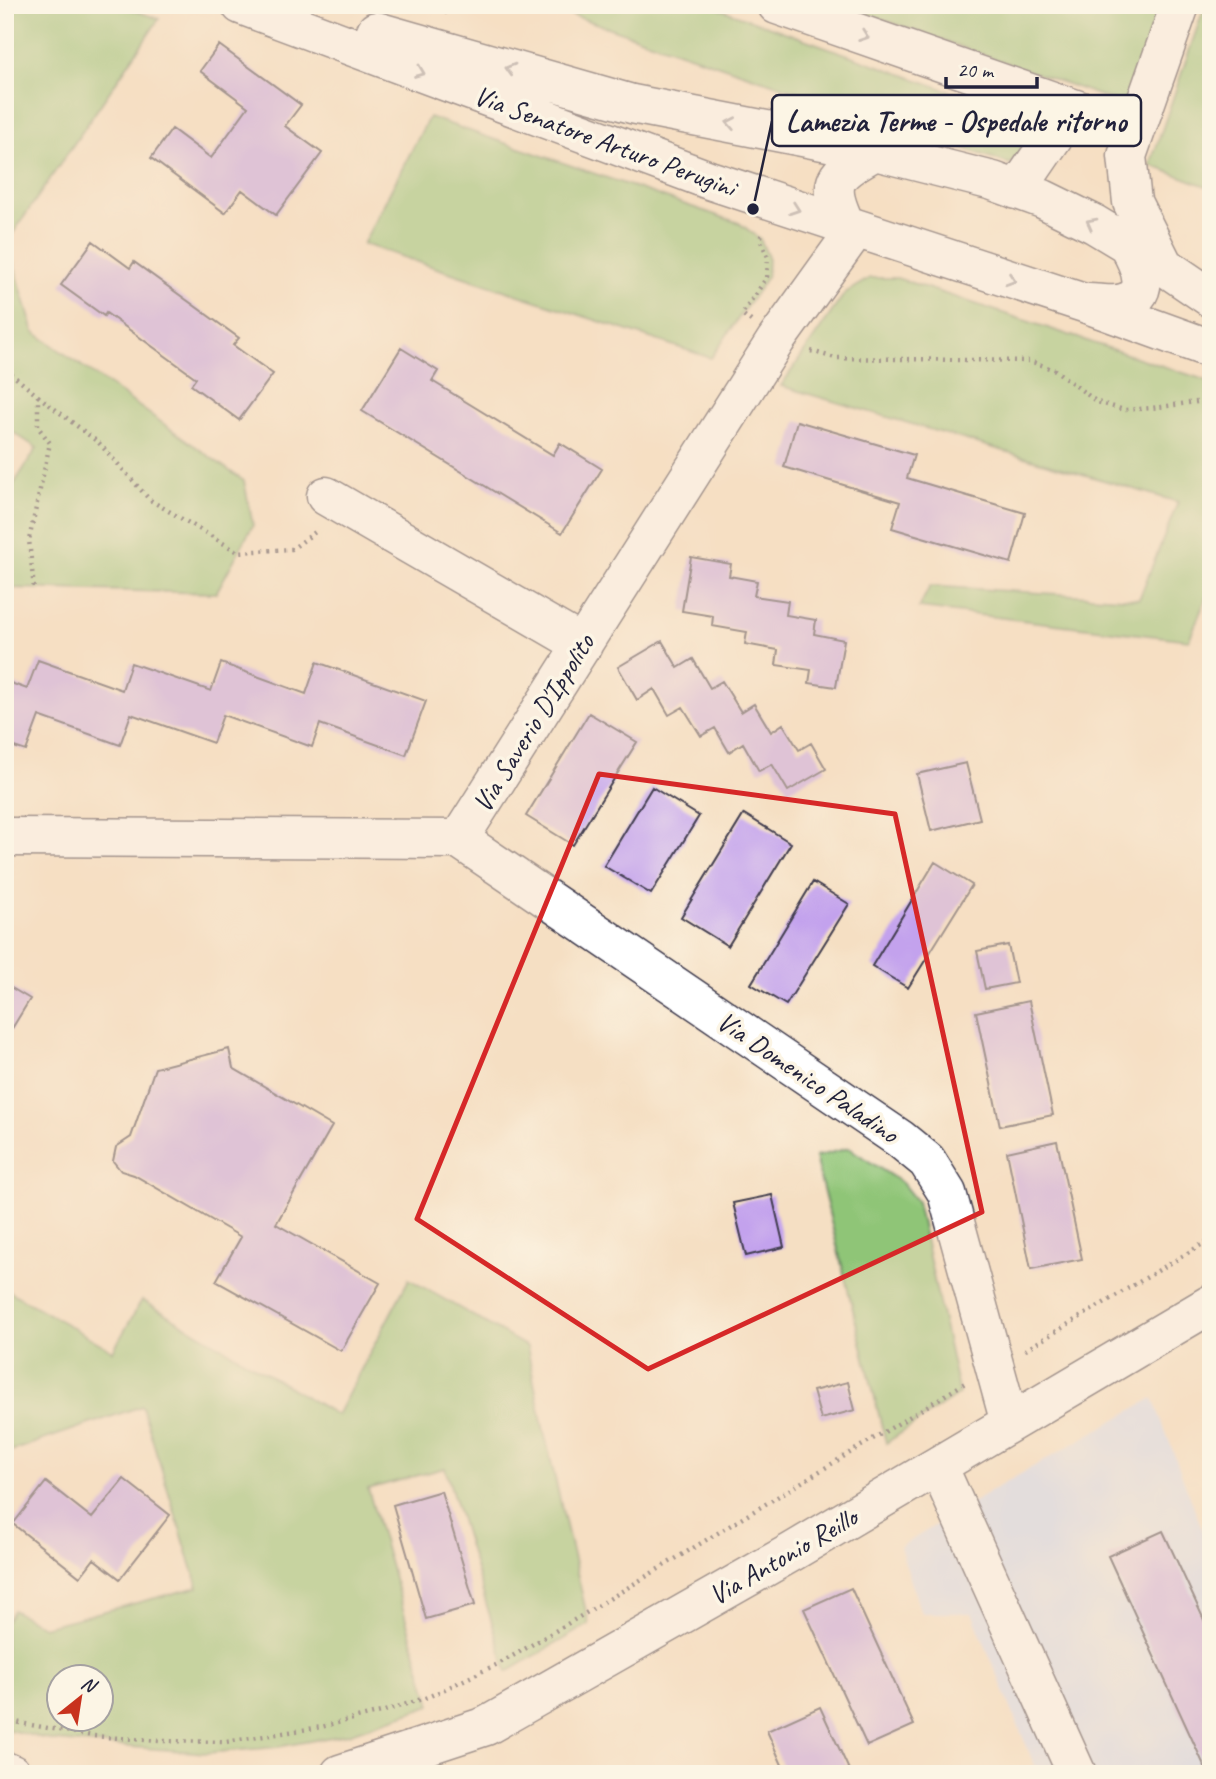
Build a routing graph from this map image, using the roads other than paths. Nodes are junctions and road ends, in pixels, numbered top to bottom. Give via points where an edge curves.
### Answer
1 (241, 5) edge
2 (284, 5) edge
3 (777, 5) edge
4 (1180, 5) edge
5 (1073, 108) junction
6 (1136, 130) junction
7 (875, 151) junction
8 (1017, 190) junction
9 (851, 228) junction
10 (1128, 245) junction
11 (1164, 266) junction
12 (1211, 298) edge
13 (1084, 303) junction
14 (1211, 349) edge
15 (337, 502) road end
16 (583, 645) junction
17 (5, 837) edge
18 (459, 839) junction
19 (1211, 1304) edge
20 (1010, 1423) junction
21 (938, 1466) junction
22 (5, 1771) edge
23 (12, 1774) edge
24 (340, 1774) edge
25 (1077, 1774) edge

1 -> 9 street, Via Senatore Arturo Perugini via 709,180
7 -> 2 street, Via Senatore Arturo Perugini via 632,104
3 -> 5 street
4 - 6 street
5 - 6 street
5 - 8 street
6 - 11 street via 1127,156 1132,202
7 - 8 street, Via Senatore Arturo Perugini
7 - 9 street via 839,176 834,188 835,202
10 -> 8 street, Via Senatore Arturo Perugini via 1094,224
9 -> 13 street, Via Senatore Arturo Perugini
9 - 16 street, Via Saverio D'Ippolito
10 - 11 street, Via Senatore Arturo Perugini
10 - 13 street via 1139,266 1141,289 1133,299 1118,304
11 - 12 street, Via Senatore Arturo Perugini
13 - 14 street, Via Senatore Arturo Perugini
15 - 16 street
16 - 18 street, Via Saverio D'Ippolito
17 - 18 street, Via Saverio D'Ippolito
18 - 20 street, Via Domenico Paladino via 927,1161 947,1193
19 - 20 street, Via Antonio Reillo
20 - 21 street, Via Antonio Reillo
21 - 24 street, Via Antonio Reillo via 486,1726
21 - 25 street
22 - 23 street

